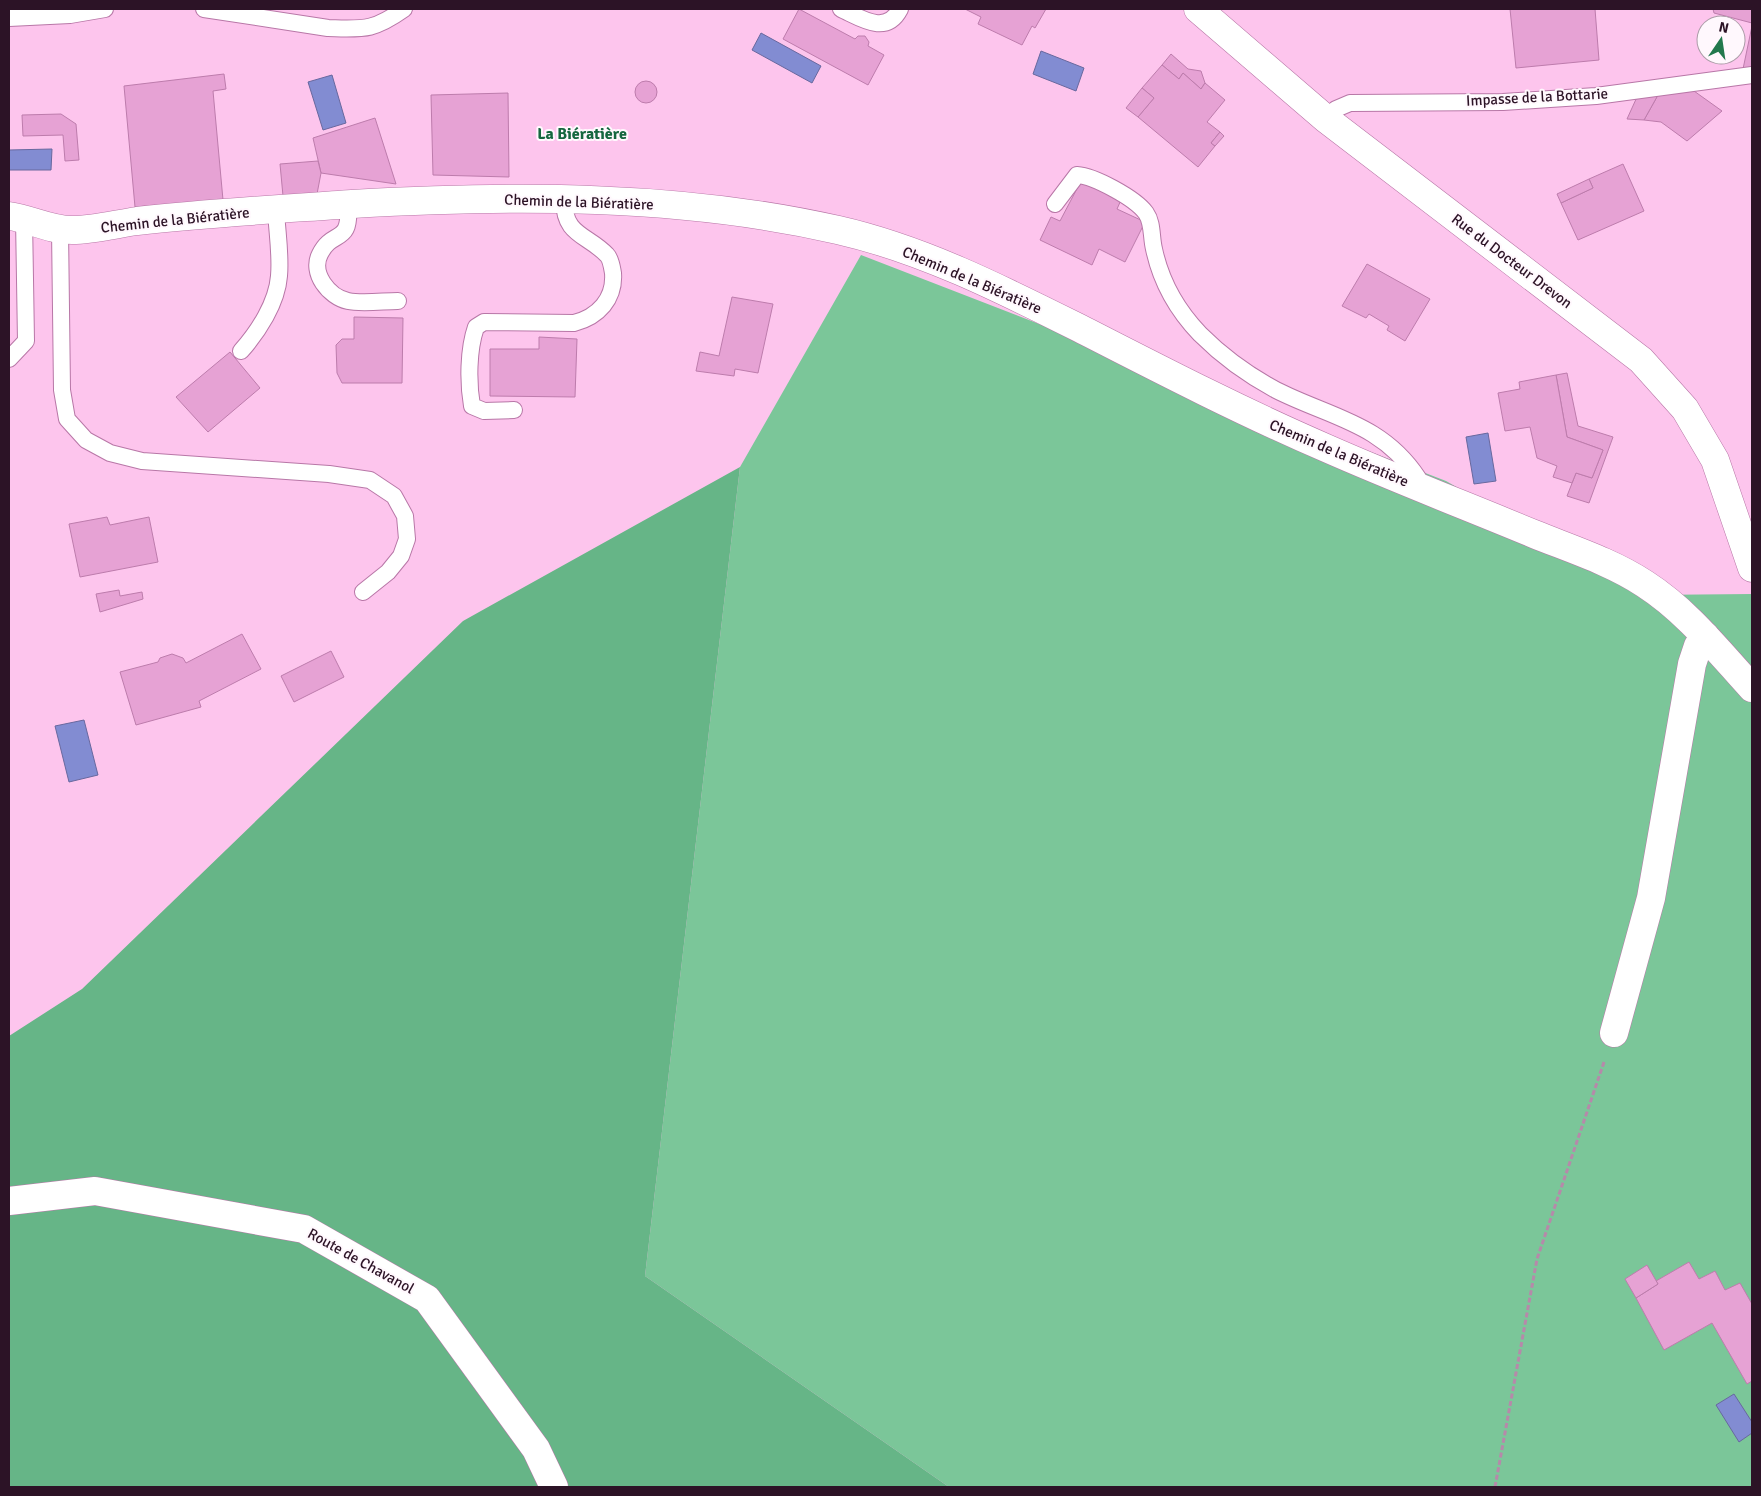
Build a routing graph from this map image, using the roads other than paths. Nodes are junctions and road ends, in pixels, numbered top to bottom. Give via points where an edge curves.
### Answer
1 (105, 9) edge
2 (204, 9) edge
3 (404, 9) edge
4 (841, 9) edge
5 (900, 9) edge
6 (1198, 9) edge
7 (9, 18) edge
8 (1752, 75) edge
9 (1326, 119) junction
10 (564, 200) junction
11 (348, 204) junction
12 (1055, 204) dead end
13 (276, 210) junction
14 (17, 217) edge
15 (60, 229) junction
16 (398, 301) dead end
17 (241, 351) dead end
18 (9, 360) edge
19 (514, 410) dead end
20 (1416, 486) junction
21 (1752, 568) edge
22 (363, 592) dead end
23 (1706, 636) junction
24 (1752, 688) edge
25 (1614, 1033) road end
26 (9, 1201) edge
27 (554, 1487) edge

1 - 7 lane via 70,15
2 - 3 lane via 348,29 384,23
4 - 5 lane via 880,24 890,22
6 - 9 street, Rue du Docteur Drevon
8 - 9 lane, Impasse de la Bottarie via 1596,96 1503,102 1350,103 1336,109
9 - 21 street, Rue du Docteur Drevon via 1641,360 1686,409 1715,460
10 - 11 street, Chemin de la Biératière via 467,199
10 - 19 lane via 564,213 569,225 608,256 614,284 600,311 574,323 484,322 476,327 470,394 472,406 484,411
10 - 20 street, Chemin de la Biératière via 652,204 760,215 842,231 926,258 1020,298 1239,410
11 - 13 street, Chemin de la Biératière
11 - 16 lane via 349,224 345,232 320,254 317,265 320,279 332,292 348,301
12 - 20 lane via 1077,175 1087,176 1129,199 1145,212 1151,225 1159,271 1170,297 1199,333 1249,374 1277,390 1355,423 1384,442 1407,461 1418,478
13 - 15 street, Chemin de la Biératière
13 - 17 lane via 279,277 253,338
14 - 15 street, Chemin de la Biératière
14 - 18 lane via 26,341
15 - 22 lane via 62,390 67,419 86,440 110,453 142,461 330,474 370,480 394,496 405,516 407,539 401,556
20 - 23 street, Chemin de la Biératière via 1583,554 1642,582 1670,602
23 - 24 street, Chemin de la Biératière
23 - 25 street via 1698,646 1692,664 1651,898
26 - 27 street, Route de Chavanol via 95,1191 304,1229 427,1298 536,1449

